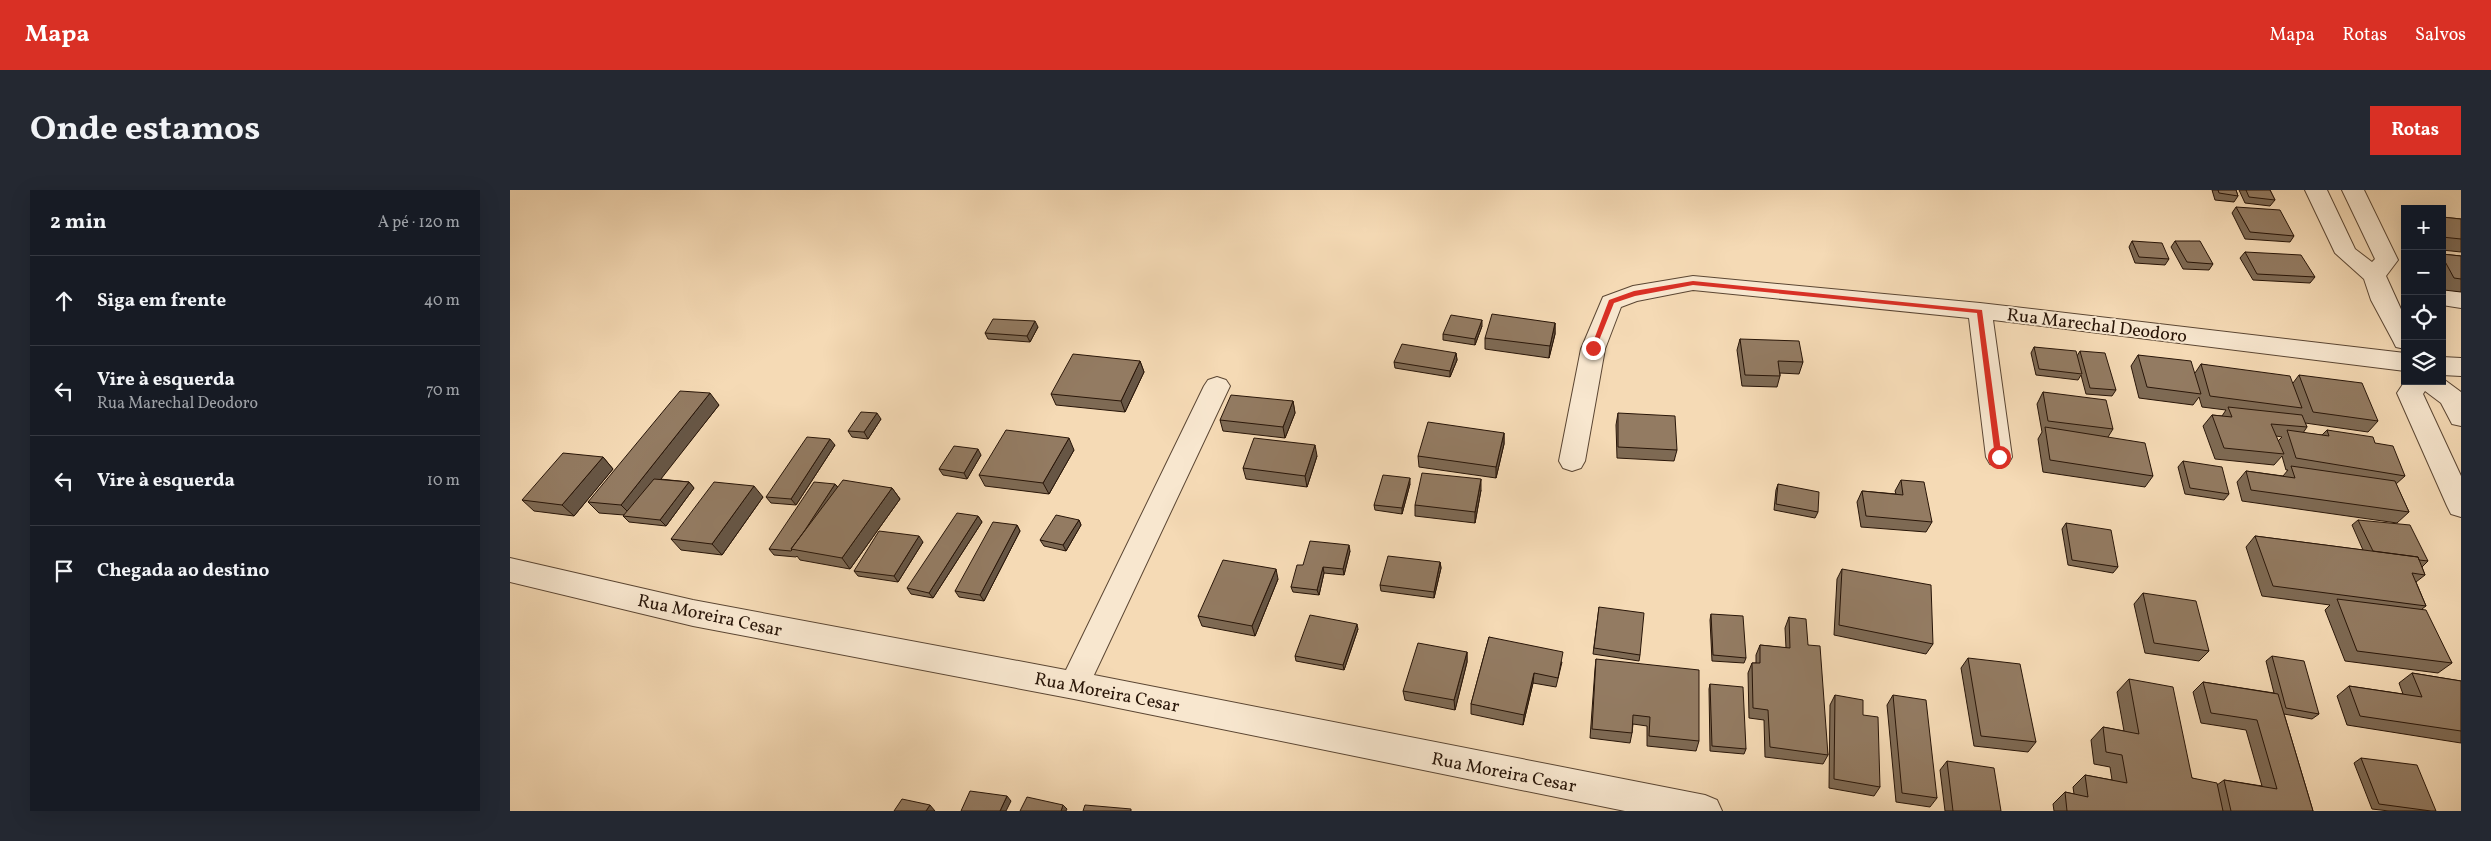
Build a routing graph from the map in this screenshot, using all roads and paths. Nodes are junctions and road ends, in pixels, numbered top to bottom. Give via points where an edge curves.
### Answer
1 (2316, 190) edge
2 (2352, 190) edge
3 (2327, 214) junction
4 (2367, 220) junction
5 (2385, 289) edge
6 (2446, 298) edge
7 (2461, 300) edge
8 (1980, 311) junction
9 (2405, 340) edge
10 (2401, 362) edge
11 (2446, 366) edge
12 (2461, 367) edge
13 (2416, 385) edge
14 (2434, 385) edge
15 (1217, 386) dead end
16 (2461, 417) edge
17 (1999, 457) dead end
18 (1572, 461) dead end
19 (2458, 492) edge
20 (510, 570) edge
21 (1074, 685) junction
22 (1642, 806) edge
23 (1705, 811) edge

1 - 3 street
2 - 4 street
3 - 4 street
3 - 5 street via 2346,253
4 - 5 street via 2387,260
5 - 9 street
6 - 7 street
8 - 10 street, Rua Marechal Deodoro
8 - 17 street
8 - 18 street, Rua Marechal Deodoro via 1693,283 1634,294 1611,302 1593,348
11 - 12 street
13 - 19 street via 2410,393
14 - 16 street via 2451,397
15 - 21 street
20 - 21 street, Rua Moreira Cesar via 693,613
21 - 22 street, Rua Moreira Cesar
22 - 23 street, Rua Moreira Cesar

